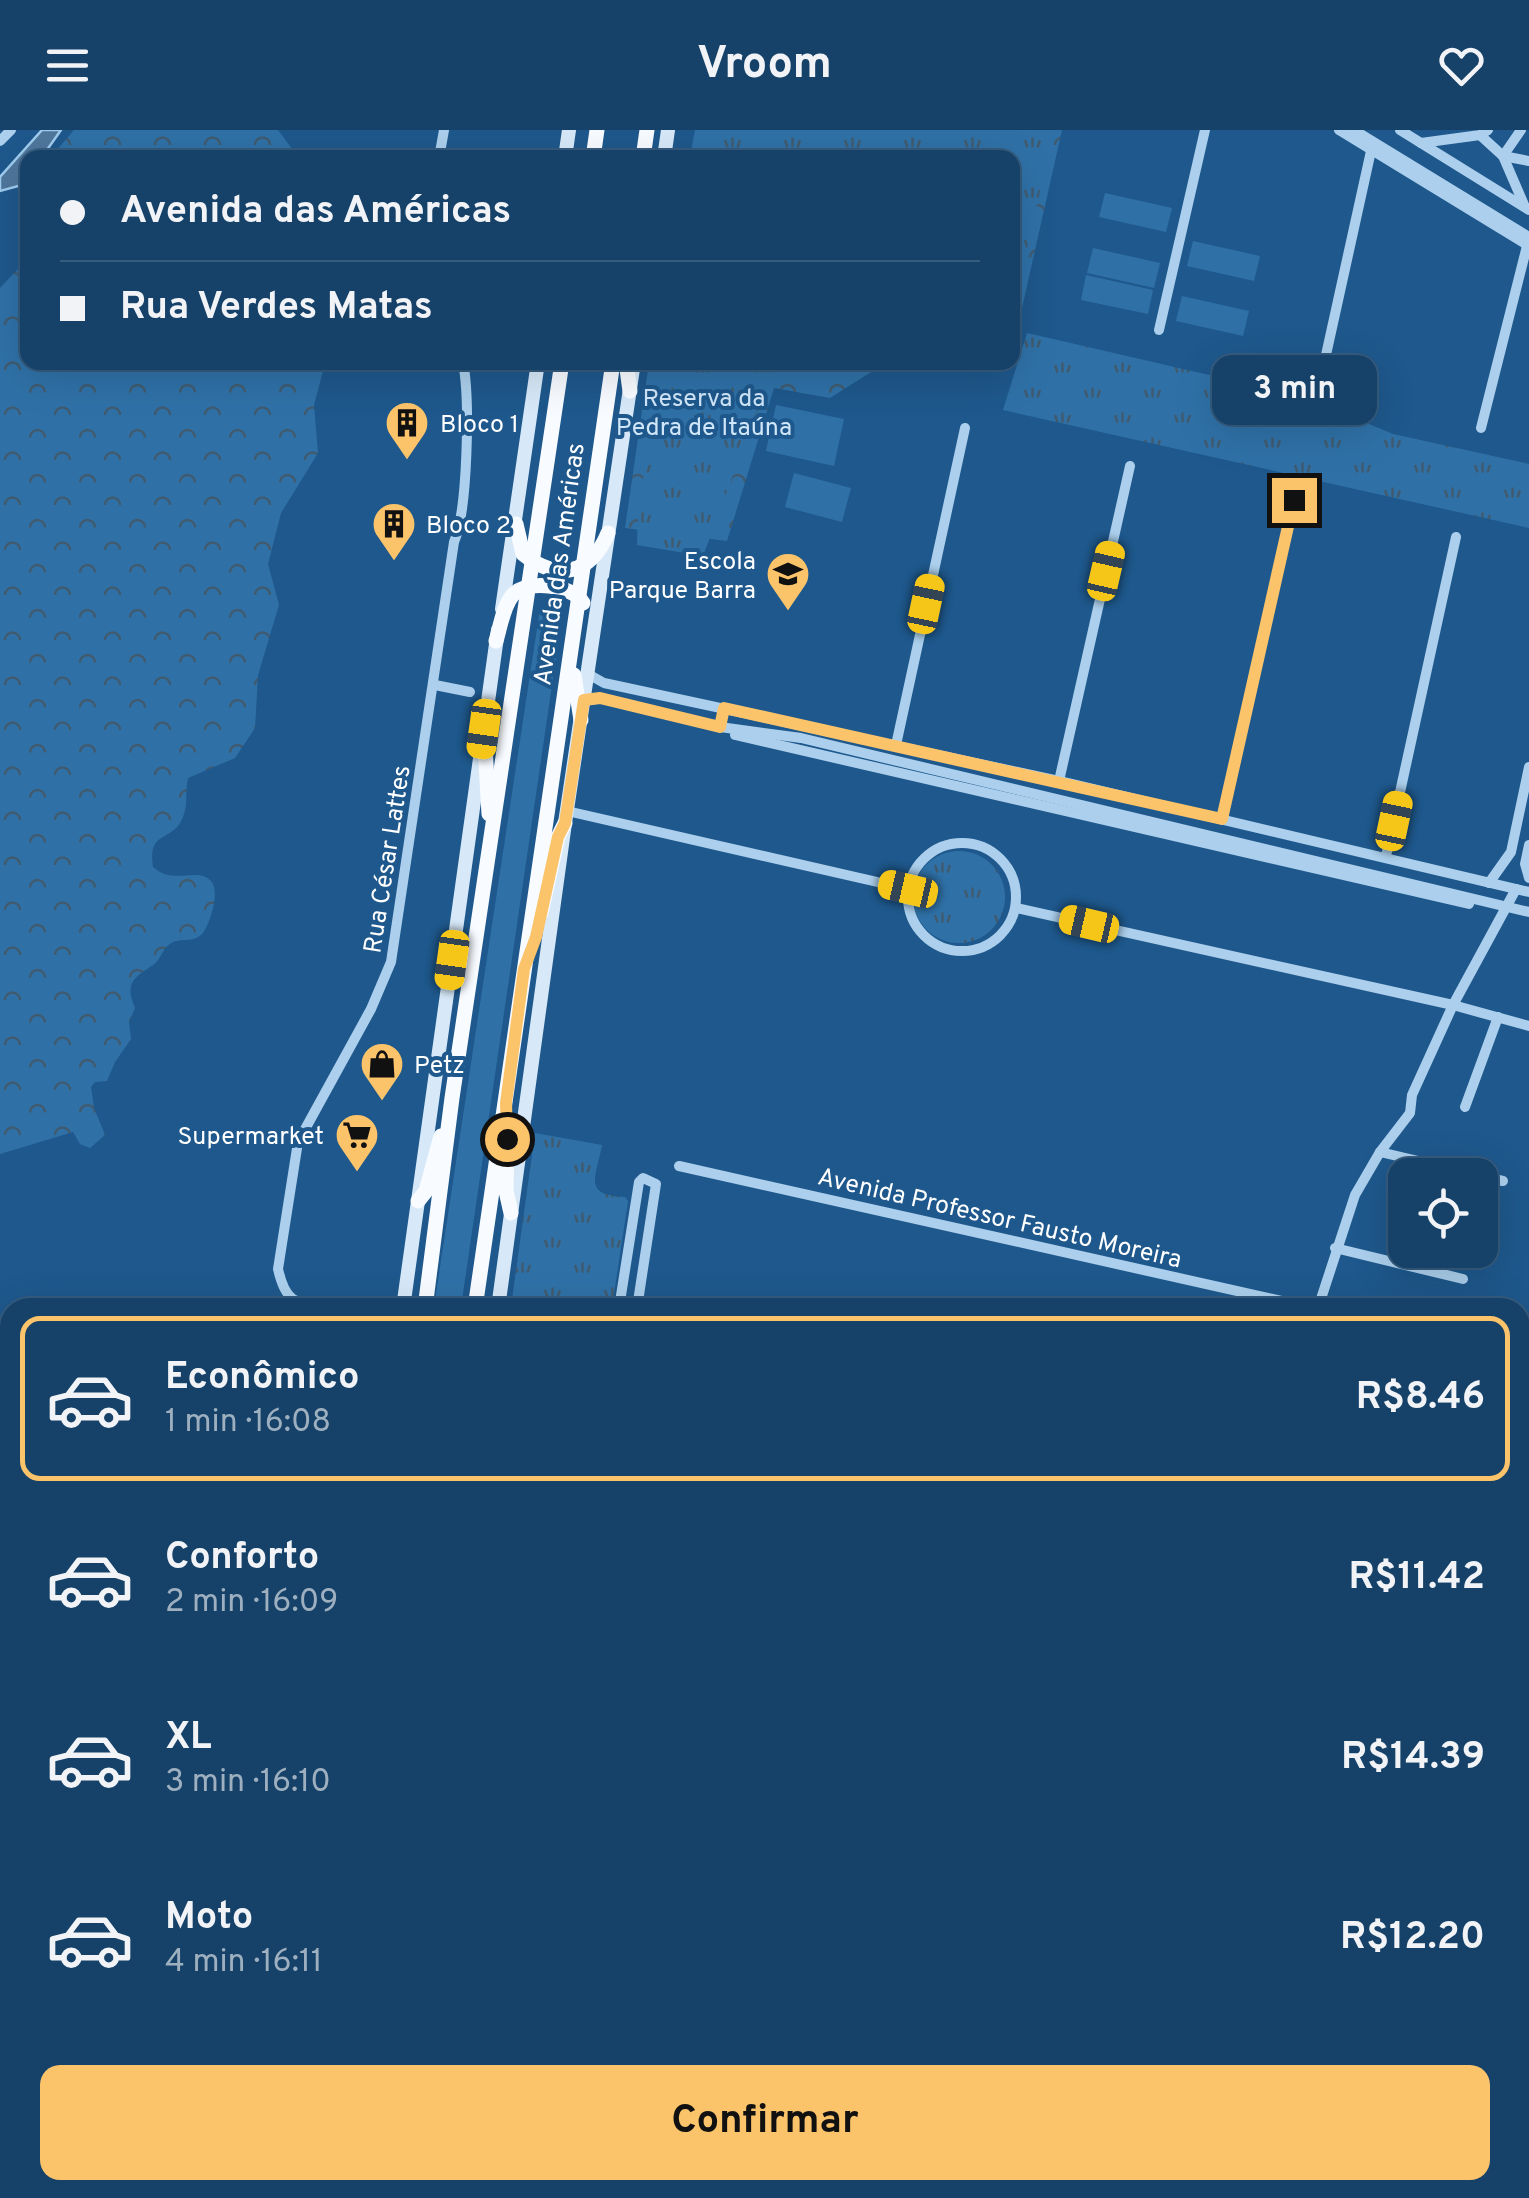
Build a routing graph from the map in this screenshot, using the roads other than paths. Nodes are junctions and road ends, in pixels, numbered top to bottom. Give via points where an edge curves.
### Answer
1 (10, 130) edge
2 (1205, 130) edge
3 (1339, 130) edge
4 (1354, 130) edge
5 (1400, 130) edge
6 (1521, 130) edge
7 (1484, 133) edge
8 (0, 141) edge
9 (1421, 143) junction
10 (1370, 150) junction
11 (1503, 156) junction
12 (1529, 161) edge
13 (1527, 208) edge
14 (1528, 241) edge
15 (1159, 330) dead end
16 (1324, 364) dead end
17 (464, 370) edge
18 (537, 370) edge
19 (561, 370) edge
20 (613, 370) edge
21 (627, 370) edge
22 (633, 370) edge
23 (630, 391) junction
24 (964, 428) dead end
25 (1481, 428) dead end
26 (1130, 466) dead end
27 (1294, 500) dead end
28 (516, 524) junction
29 (608, 533) junction
30 (1456, 537) dead end
31 (532, 561) junction
32 (583, 567) junction
33 (527, 588) junction
34 (579, 596) junction
35 (496, 641) junction
36 (588, 674) junction
37 (435, 685) junction
38 (470, 692) dead end
39 (584, 700) junction
40 (700, 704) junction
41 (724, 708) junction
42 (581, 720) junction
43 (695, 721) junction
44 (720, 727) junction
45 (484, 729) junction
46 (896, 745) junction
47 (1529, 767) edge
48 (1059, 781) junction
49 (566, 817) junction
50 (1222, 819) junction
51 (491, 842) junction
52 (1529, 845) edge
53 (1386, 856) junction
54 (1529, 878) edge
55 (1489, 883) junction
56 (1516, 888) junction
57 (908, 889) junction
58 (1529, 892) edge
59 (1016, 908) junction
60 (1506, 909) junction
61 (1529, 915) edge
62 (524, 969) junction
63 (1453, 1005) junction
64 (1498, 1018) junction
65 (1529, 1026) edge
66 (452, 1098) junction
67 (506, 1103) junction
68 (1466, 1107) dead end
69 (1380, 1152) junction
70 (1406, 1158) edge
71 (678, 1166) dead end
72 (1498, 1180) edge
73 (1502, 1181) dead end
74 (418, 1200) junction
75 (510, 1212) junction
76 (1335, 1248) junction
77 (1463, 1279) dead end
78 (290, 1298) edge
79 (404, 1298) edge
80 (426, 1298) edge
81 (477, 1298) edge
82 (499, 1298) edge
83 (621, 1298) edge
84 (639, 1298) edge
85 (1271, 1298) edge
86 (1319, 1298) edge

1 - 8 street
2 - 15 street
3 - 10 street
4 - 14 street
5 - 9 street
6 - 11 street
7 - 9 street
7 - 11 street
9 - 13 street
10 - 14 street
10 - 16 street
11 - 12 street
11 - 13 street
14 - 25 street
17 - 37 street, Rua César Lattes via 463,502
18 - 28 main road, Avenida das Américas
19 - 31 highway, Avenida das Américas
20 - 32 highway, Avenida das Américas
21 - 23 highway
22 - 23 main road, Avenida das Américas
23 - 29 main road, Avenida das Américas
24 - 46 street
26 - 48 street
27 - 50 street
28 - 31 highway via 520,550
28 - 35 main road, Avenida das Américas
29 - 32 highway via 596,558
29 - 36 main road, Avenida das Américas
30 - 53 street
31 - 32 highway
31 - 33 highway, Avenida das Américas
32 - 34 highway, Avenida das Américas
33 - 34 highway
33 - 35 highway via 512,595
33 - 51 highway, Avenida das Américas
34 - 42 highway via 584,604 574,674
34 - 62 highway, Avenida das Américas
35 - 45 main road, Avenida das Américas
36 - 39 main road, Avenida das Américas
36 - 40 street
37 - 38 street
37 - 78 street, Rua César Lattes via 391,962 298,1142 278,1269
39 - 42 main road, Avenida das Américas
39 - 43 street
40 - 41 street
40 - 43 street
41 - 44 street
41 - 46 street
42 - 49 main road, Avenida das Américas
43 - 44 street
43 - 60 street
44 - 60 street via 800,738
45 - 51 highway
45 - 74 main road, Avenida das Américas
46 - 48 street
47 - 55 street via 1511,852
48 - 50 street
49 - 57 street
49 - 62 highway
49 - 75 main road, Avenida das Américas
50 - 53 street
51 - 66 highway, Avenida das Américas
52 - 54 street
53 - 55 street
55 - 56 street
56 - 58 street
56 - 60 street
57 - 59 street via 915,926 944,949 980,949 997,940
57 - 59 street via 923,858 937,848 971,843 1002,859 1012,874
59 - 63 street
60 - 61 street
60 - 63 street
62 - 67 highway, Avenida das Américas
63 - 64 street
63 - 69 street via 1410,1113
64 - 65 street
64 - 68 street
66 - 74 highway
66 - 80 highway, Avenida das Américas
67 - 75 highway
67 - 81 highway, Avenida das Américas
69 - 70 street
69 - 76 street
71 - 85 street, Avenida Professor Fausto Moreira
72 - 73 street
74 - 79 main road, Avenida das Américas
75 - 82 main road, Avenida das Américas
76 - 77 street
76 - 86 street
83 - 84 street via 639,1182 648,1178 656,1184

